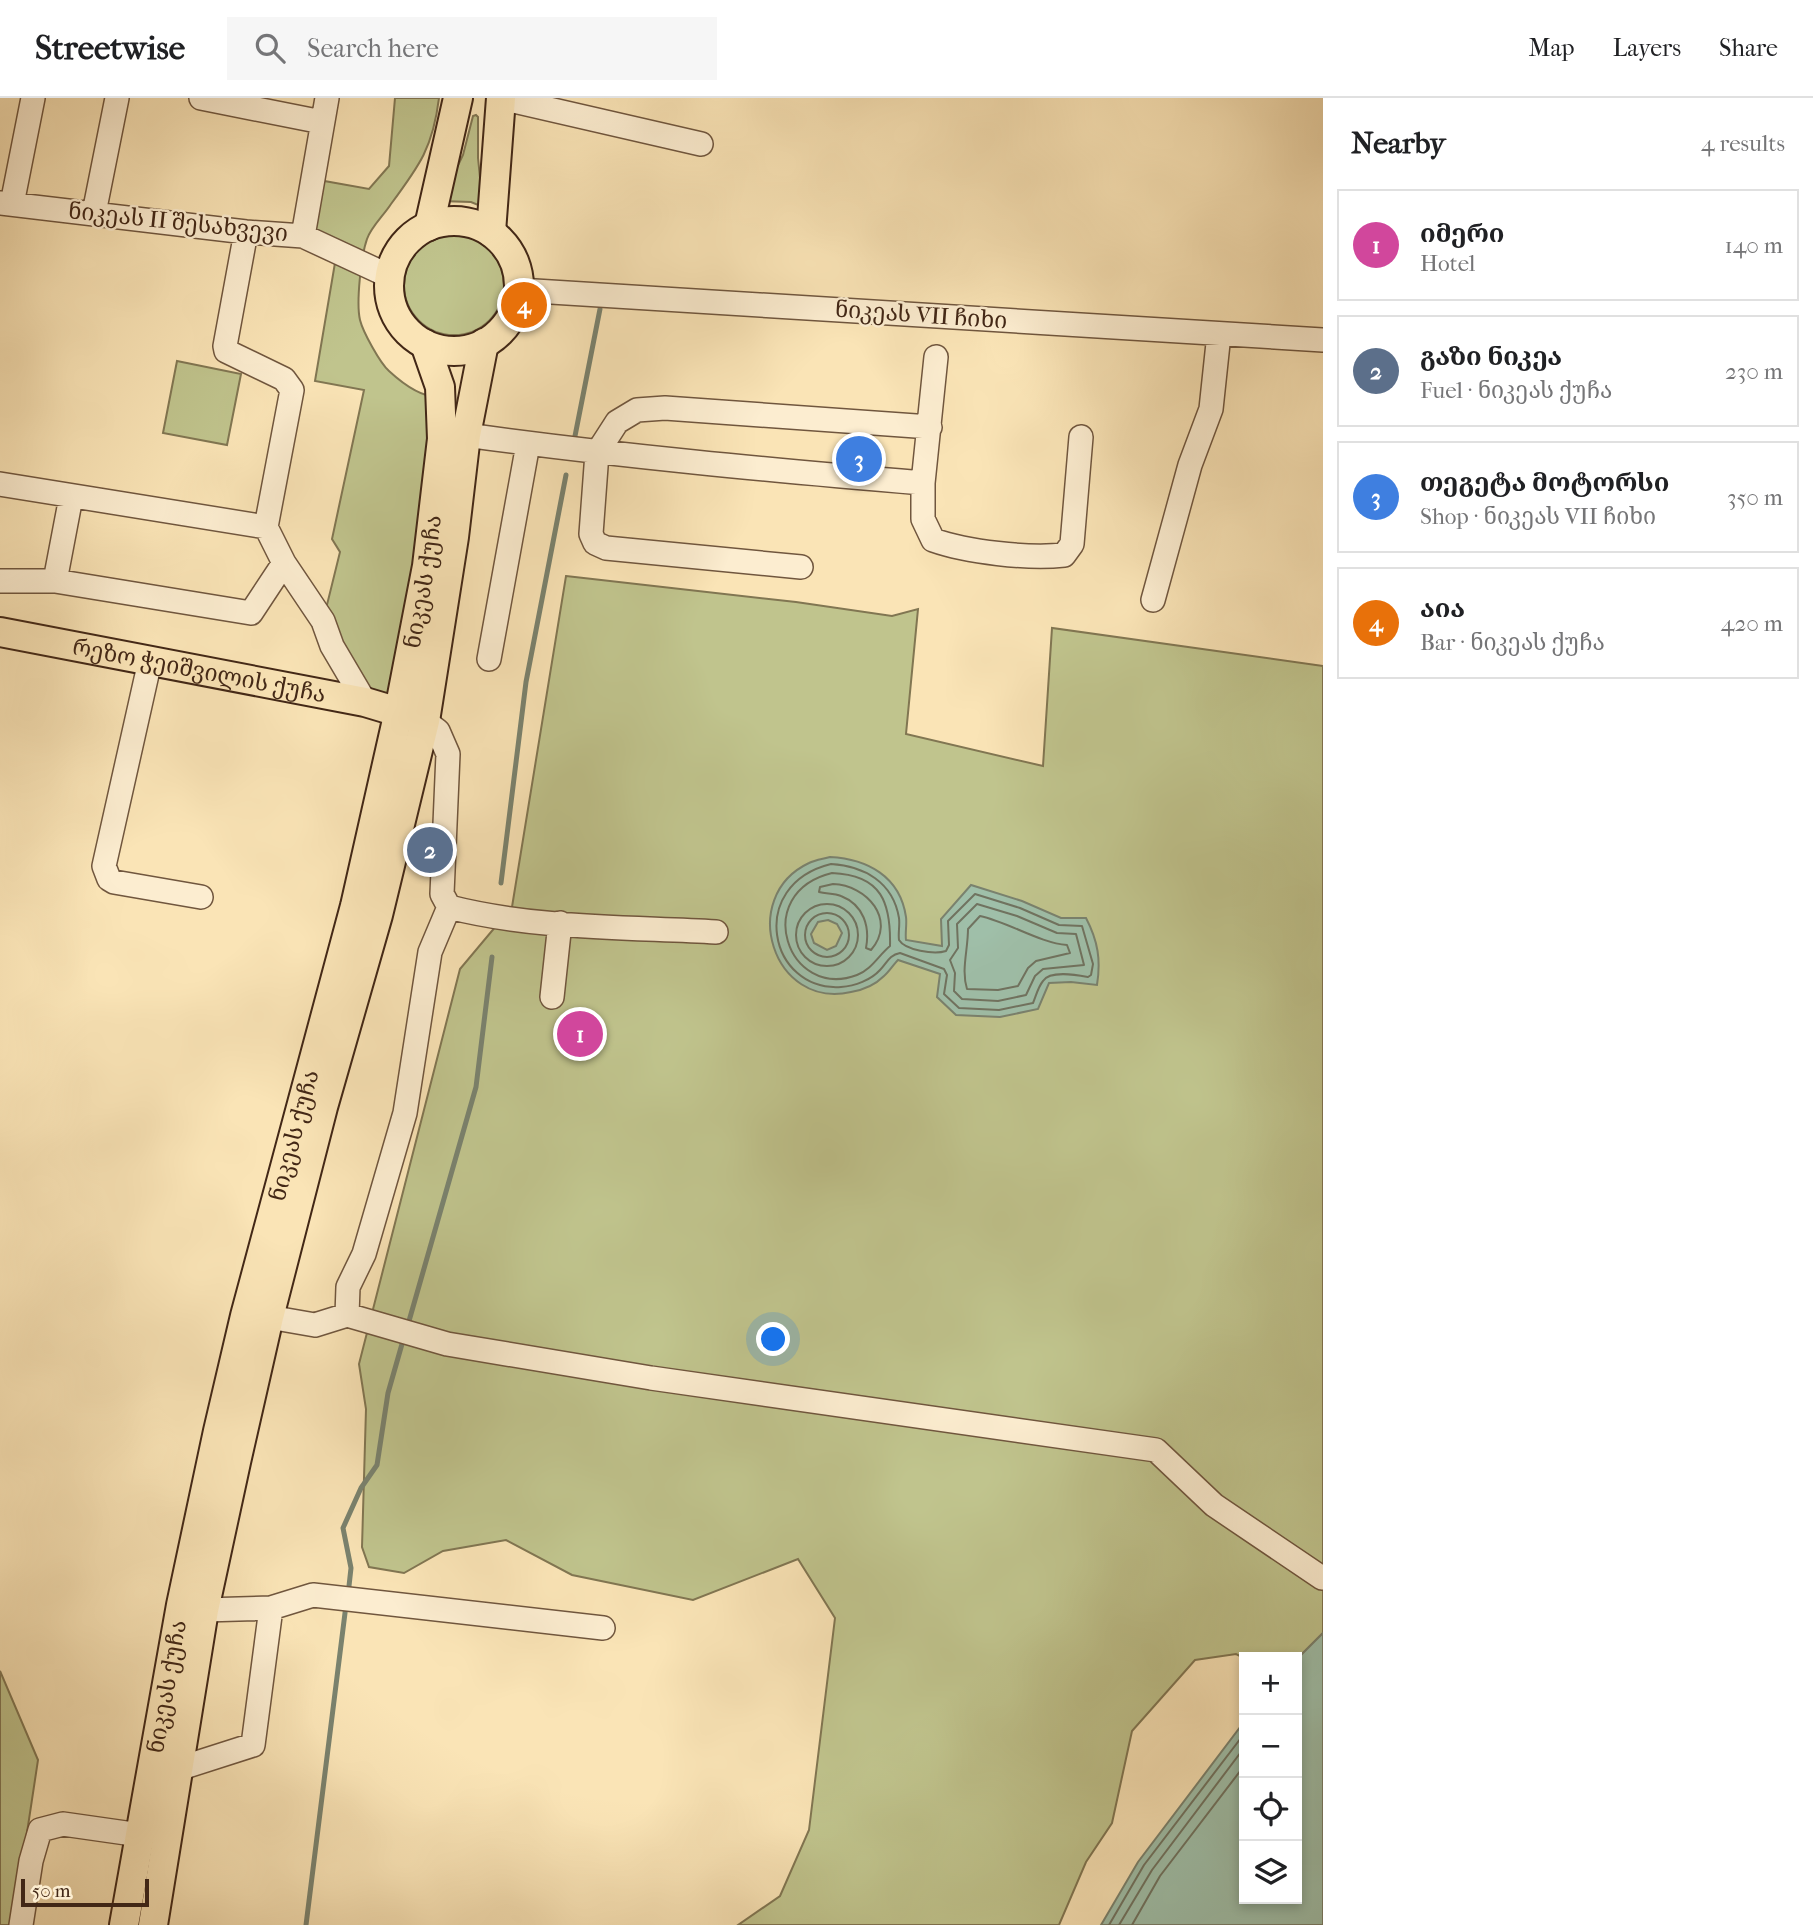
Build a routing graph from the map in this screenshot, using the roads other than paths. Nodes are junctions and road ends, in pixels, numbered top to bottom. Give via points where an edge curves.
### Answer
1 (33, 98) edge
2 (117, 98) edge
3 (201, 98) edge
4 (327, 98) edge
5 (458, 98) edge
6 (500, 98) edge
7 (322, 122) junction
8 (701, 144) dead end
9 (6, 204) edge
10 (94, 213) junction
11 (429, 226) junction
12 (246, 232) junction
13 (491, 232) junction
14 (303, 236) junction
15 (389, 276) junction
16 (519, 290) junction
17 (1219, 334) junction
18 (1323, 340) edge
19 (484, 343) junction
20 (425, 344) junction
21 (936, 356) dead end
22 (930, 427) junction
23 (466, 435) junction
24 (1081, 437) dead end
25 (528, 444) junction
26 (597, 453) junction
27 (0, 484) edge
28 (923, 484) junction
29 (71, 497) junction
30 (266, 527) junction
31 (284, 563) junction
32 (802, 567) dead end
33 (0, 581) edge
34 (55, 581) junction
35 (1153, 600) dead end
36 (0, 632) edge
37 (489, 659) dead end
38 (150, 661) junction
39 (365, 702) junction
40 (399, 711) junction
41 (425, 720) junction
42 (201, 897) dead end
43 (449, 906) junction
44 (560, 923) junction
45 (716, 932) dead end
46 (552, 997) dead end
47 (347, 1315) junction
48 (269, 1317) junction
49 (1322, 1578) edge
50 (271, 1608) junction
51 (204, 1610) junction
52 (603, 1628) dead end
53 (178, 1769) junction
54 (140, 1835) junction
55 (21, 1925) edge
56 (124, 1925) edge
57 (153, 1925) edge

1 - 9 street
2 - 10 street
3 - 7 street
4 - 7 street
5 - 11 main road
6 - 8 street
6 - 13 main road
7 - 14 street
9 - 10 street, ნიკეას II შესახვევი
10 - 12 street, ნიკეას II შესახვევი
11 - 13 main road via 448,221 470,223
11 - 15 main road via 395,256
12 - 14 street, ნიკეას II შესახვევი
12 - 30 street via 226,351 284,379 292,390
13 - 16 main road via 507,248 517,268
14 - 15 street, ნიკეას II შესახვევი
15 - 20 main road, ნიკეას ქუჩა via 396,316
16 - 17 street, ნიკეას VII ჩიხი
16 - 19 main road via 501,331
17 - 18 street, ნიკეას VII ჩიხი
17 - 35 street via 1211,409 1190,465
19 - 20 main road via 465,350
19 - 23 main road, ნიკეას ქუჩა
20 - 40 main road, ნიკეას ქუჩა via 440,387 442,439 433,525
21 - 22 street
22 - 26 street via 665,408 638,410 617,422
22 - 28 street
23 - 25 street
23 - 41 main road, ნიკეას ქუჩა
24 - 28 street via 1072,544 1064,555 951,547 933,540 923,519
25 - 26 street
25 - 37 street
26 - 28 street
26 - 32 street via 591,534 595,543 606,548
27 - 29 street
29 - 30 street
29 - 34 street
30 - 31 street
31 - 34 street via 251,613
31 - 39 street via 323,621 332,646
33 - 34 street
36 - 38 main road, რეზო ჭეიშვილის ქუჩა
38 - 39 main road, რეზო ჭეიშვილის ქუჩა
38 - 42 street via 104,866 114,882
39 - 40 main road, რეზო ჭეიშვილის ქუჩა
40 - 41 main road, რეზო ჭეიშვილის ქუჩა
40 - 54 main road, ნიკეას ქუჩა via 355,906 218,1431
41 - 43 street via 438,731 448,754 442,894
41 - 48 main road, ნიკეას ქუჩა via 378,915
43 - 44 street via 477,914
43 - 47 street via 430,952 405,1113 364,1254 348,1287
44 - 45 street
44 - 46 street
47 - 48 street via 315,1325
47 - 49 street via 447,1344 650,1378 1156,1450 1214,1505
48 - 51 main road, ნიკეას ქუჩა
50 - 51 street
50 - 52 street via 313,1595
50 - 53 street via 253,1745
51 - 53 main road, ნიკეას ქუჩა
53 - 57 main road, ნიკეას ქუჩა
54 - 55 street via 63,1824 40,1830
54 - 56 main road, ნიკეას ქუჩა

